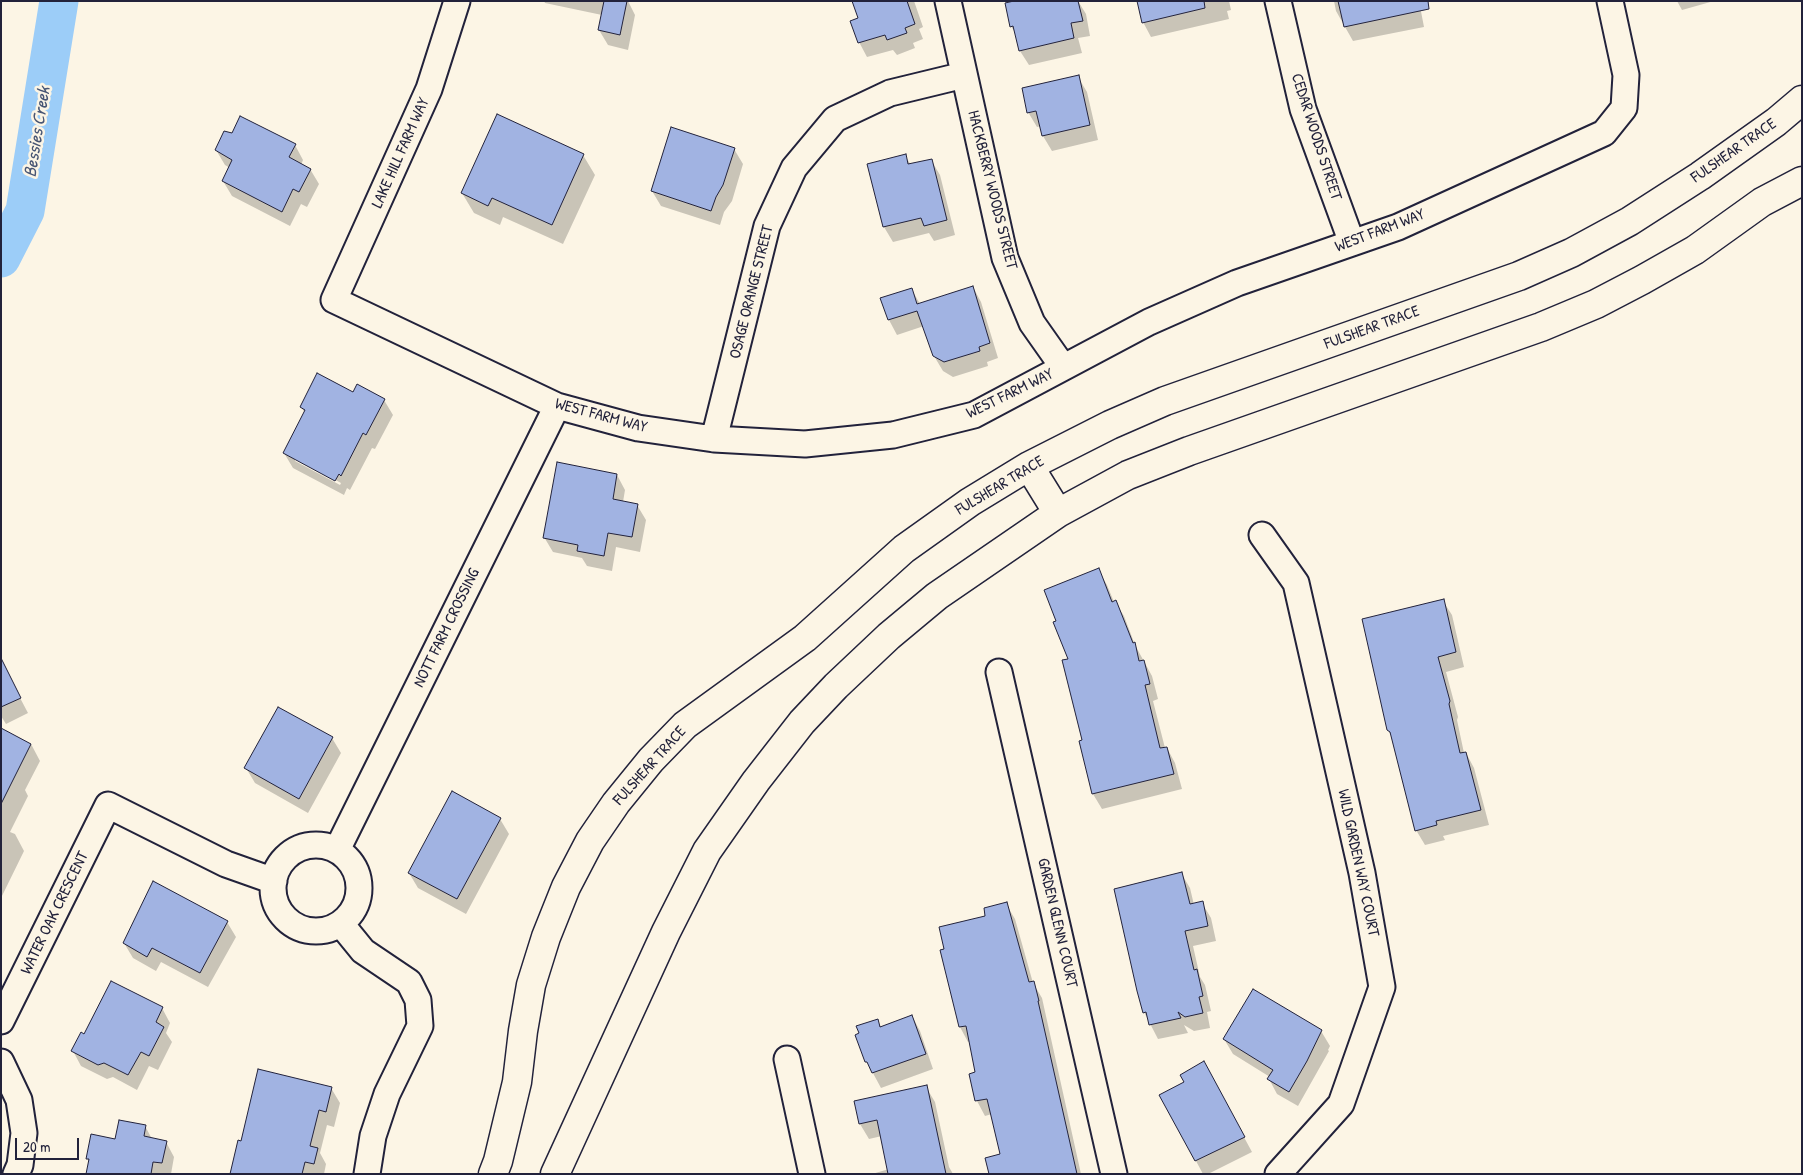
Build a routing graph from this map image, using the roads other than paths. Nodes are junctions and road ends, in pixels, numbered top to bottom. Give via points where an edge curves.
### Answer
1 (457, 1) edge
2 (948, 1) edge
3 (1278, 1) edge
4 (1610, 1) edge
5 (964, 75) junction
6 (1802, 100) edge
7 (1802, 181) edge
8 (1352, 243) junction
9 (334, 300) joint
10 (1063, 367) junction
11 (557, 406) junction
12 (714, 439) junction
13 (1030, 466) junction
14 (1058, 513) junction
15 (1262, 535) dead end
16 (1000, 672) dead end
17 (337, 850) junction
18 (274, 881) junction
19 (340, 924) junction
20 (1, 1022) edge
21 (788, 1059) dead end
22 (1, 1062) edge
23 (16, 1174) edge
24 (367, 1174) edge
25 (493, 1174) edge
26 (555, 1174) edge
27 (812, 1174) edge
28 (1114, 1174) edge
29 (1278, 1174) edge

1 - 9 street, LAKE HILL FARM WAY via 430,89
2 - 5 street, HACKBERRY WOODS STREET
3 - 8 street, CEDAR WOODS STREET via 1303,109
4 - 8 street, WEST FARM WAY via 1626,75 1624,108 1604,133 1398,227
5 - 10 street, HACKBERRY WOODS STREET via 1005,258 1032,323
5 - 12 street, OSAGE ORANGE STREET via 890,93 835,119 794,168 767,226
6 - 13 street, FULSHEAR TRACE via 1700,176 1630,221 1571,253 1519,276 1165,401
7 - 14 street via 1762,202 1695,250 1596,304 1541,327 1189,450 1128,475
8 - 10 street, WEST FARM WAY via 1236,283 1149,322
9 - 11 street, WEST FARM WAY
10 - 12 street, WEST FARM WAY via 974,415 893,436 805,444
11 - 12 street, WEST FARM WAY via 638,428
11 - 17 street, NOTT FARM CROSSING
13 - 14 street
13 - 25 street, FULSHEAR TRACE via 970,502 904,550 805,638 685,725 616,803 590,841 566,887 546,937 531,985 517,1082
14 - 26 street via 937,596 889,636 802,722 756,781 708,851 666,932
15 - 29 street, WILD GARDEN WAY COURT via 1296,583 1362,873 1382,987 1341,1104
16 - 28 street, GARDEN GLENN COURT
17 - 18 street via 314,845 300,848 281,863
17 - 19 street via 353,867 359,894 351,914
18 - 19 street via 274,899 280,913 296,927 325,931
18 - 20 street, WATER OAK CRESCENT via 226,864 108,805
19 - 24 street via 363,951 409,982 418,1000 420,1026 387,1094 372,1136
21 - 27 street
22 - 23 street via 19,1100 24,1134

